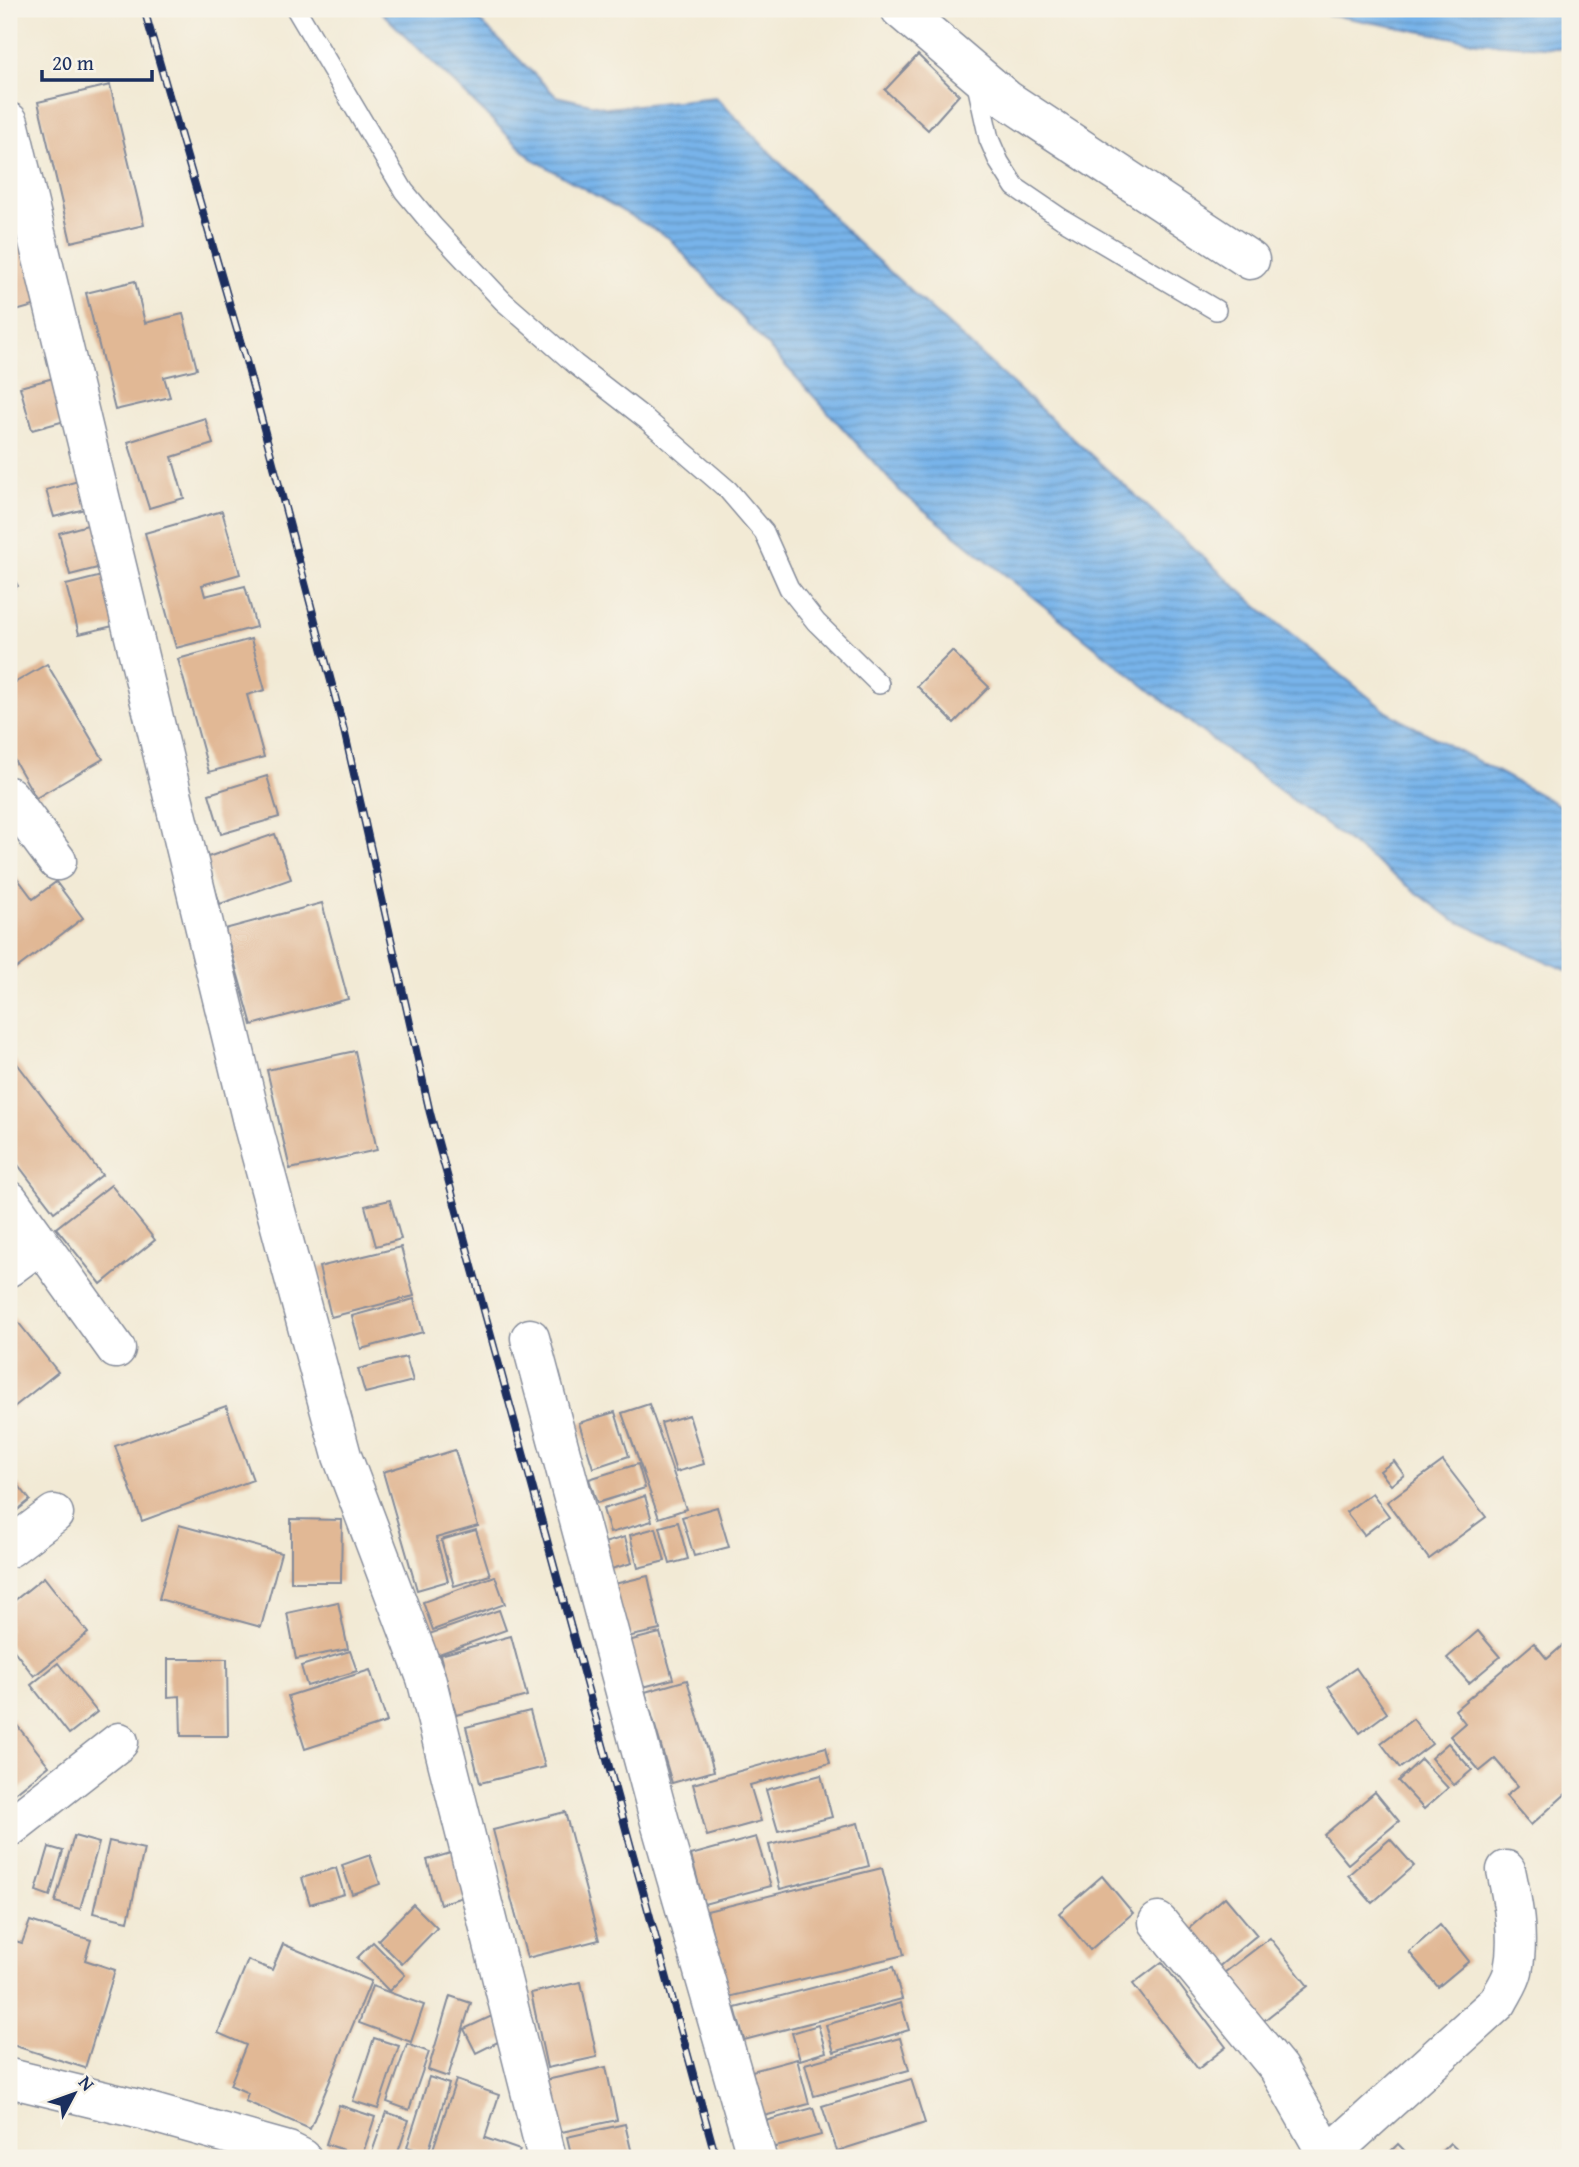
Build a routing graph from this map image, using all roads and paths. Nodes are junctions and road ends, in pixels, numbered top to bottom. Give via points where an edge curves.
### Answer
1 (296, 9) edge
2 (900, 9) edge
3 (974, 72) junction
4 (9, 122) edge
5 (1250, 260) dead end
6 (1216, 310) dead end
7 (879, 684) dead end
8 (9, 796) edge
9 (57, 861) dead end
10 (9, 1200) edge
11 (40, 1244) junction
12 (9, 1267) edge
13 (530, 1338) dead end
14 (116, 1349) dead end
15 (54, 1514) dead end
16 (9, 1548) edge
17 (119, 1742) dead end
18 (9, 1828) edge
19 (1506, 1870) dead end
20 (1158, 1922) dead end
21 (9, 2078) edge
22 (1328, 2157) edge
23 (302, 2158) edge
24 (547, 2158) edge
25 (757, 2158) edge

1 - 7 lane via 404,191 433,226 503,301 729,489 764,532 789,588 816,622
2 - 3 street
3 - 5 street via 1006,99
3 - 6 lane via 989,139 1015,187
4 - 24 street via 257,1139 342,1457 426,1678
8 - 9 street
10 - 11 street
11 - 12 street
11 - 14 street
13 - 25 street via 660,1822
15 - 16 street
17 - 18 street
19 - 22 street via 1516,1943 1512,1973 1498,2001
20 - 22 street via 1278,2068
21 - 23 street via 142,2110

